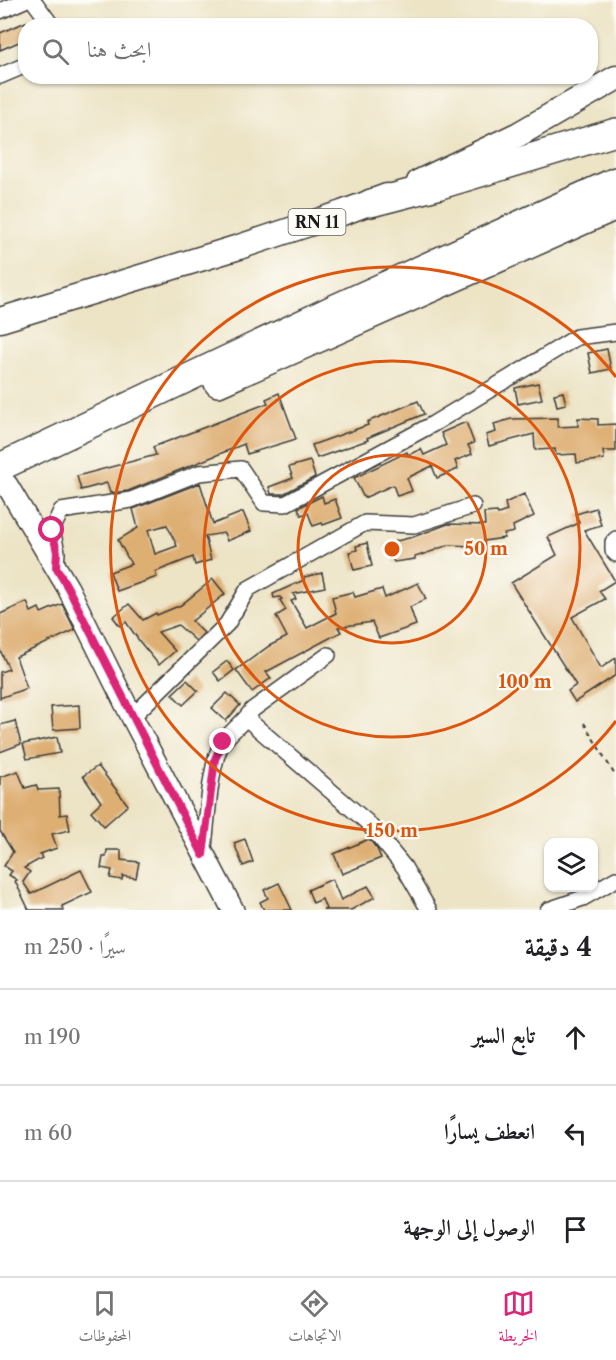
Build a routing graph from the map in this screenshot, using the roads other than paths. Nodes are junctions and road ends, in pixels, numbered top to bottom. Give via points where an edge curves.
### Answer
1 (25, 0) edge
2 (33, 0) edge
3 (0, 11) edge
4 (46, 18) edge
5 (18, 68) edge
6 (0, 76) edge
7 (616, 78) edge
8 (616, 132) edge
9 (616, 181) edge
10 (371, 203) junction
11 (616, 206) edge
12 (0, 320) edge
13 (616, 332) edge
14 (2, 480) edge
15 (474, 506) dead end
16 (616, 539) edge
17 (616, 554) edge
18 (56, 567) junction
19 (328, 655) dead end
20 (132, 717) junction
21 (247, 719) junction
22 (203, 855) junction
23 (616, 879) edge
24 (232, 910) edge
25 (429, 910) edge
26 (548, 910) edge

1 - 3 street
2 - 4 street
5 - 6 street
7 - 10 main road, RN 11 via 519,134
8 - 10 highway
9 - 14 highway via 341,305
10 - 12 main road, RN 11
11 - 14 highway
13 - 18 street via 577,337 433,424 285,504 264,503 241,469 199,473 131,500 61,512 52,530
14 - 18 main road
15 - 20 street via 414,525 365,523 248,589 227,624
16 - 17 street
18 - 20 main road
19 - 21 street via 252,710
20 - 22 main road
21 - 22 street via 223,742 215,759
21 - 25 street via 367,822 404,867
22 - 24 main road
23 - 26 street via 583,898

